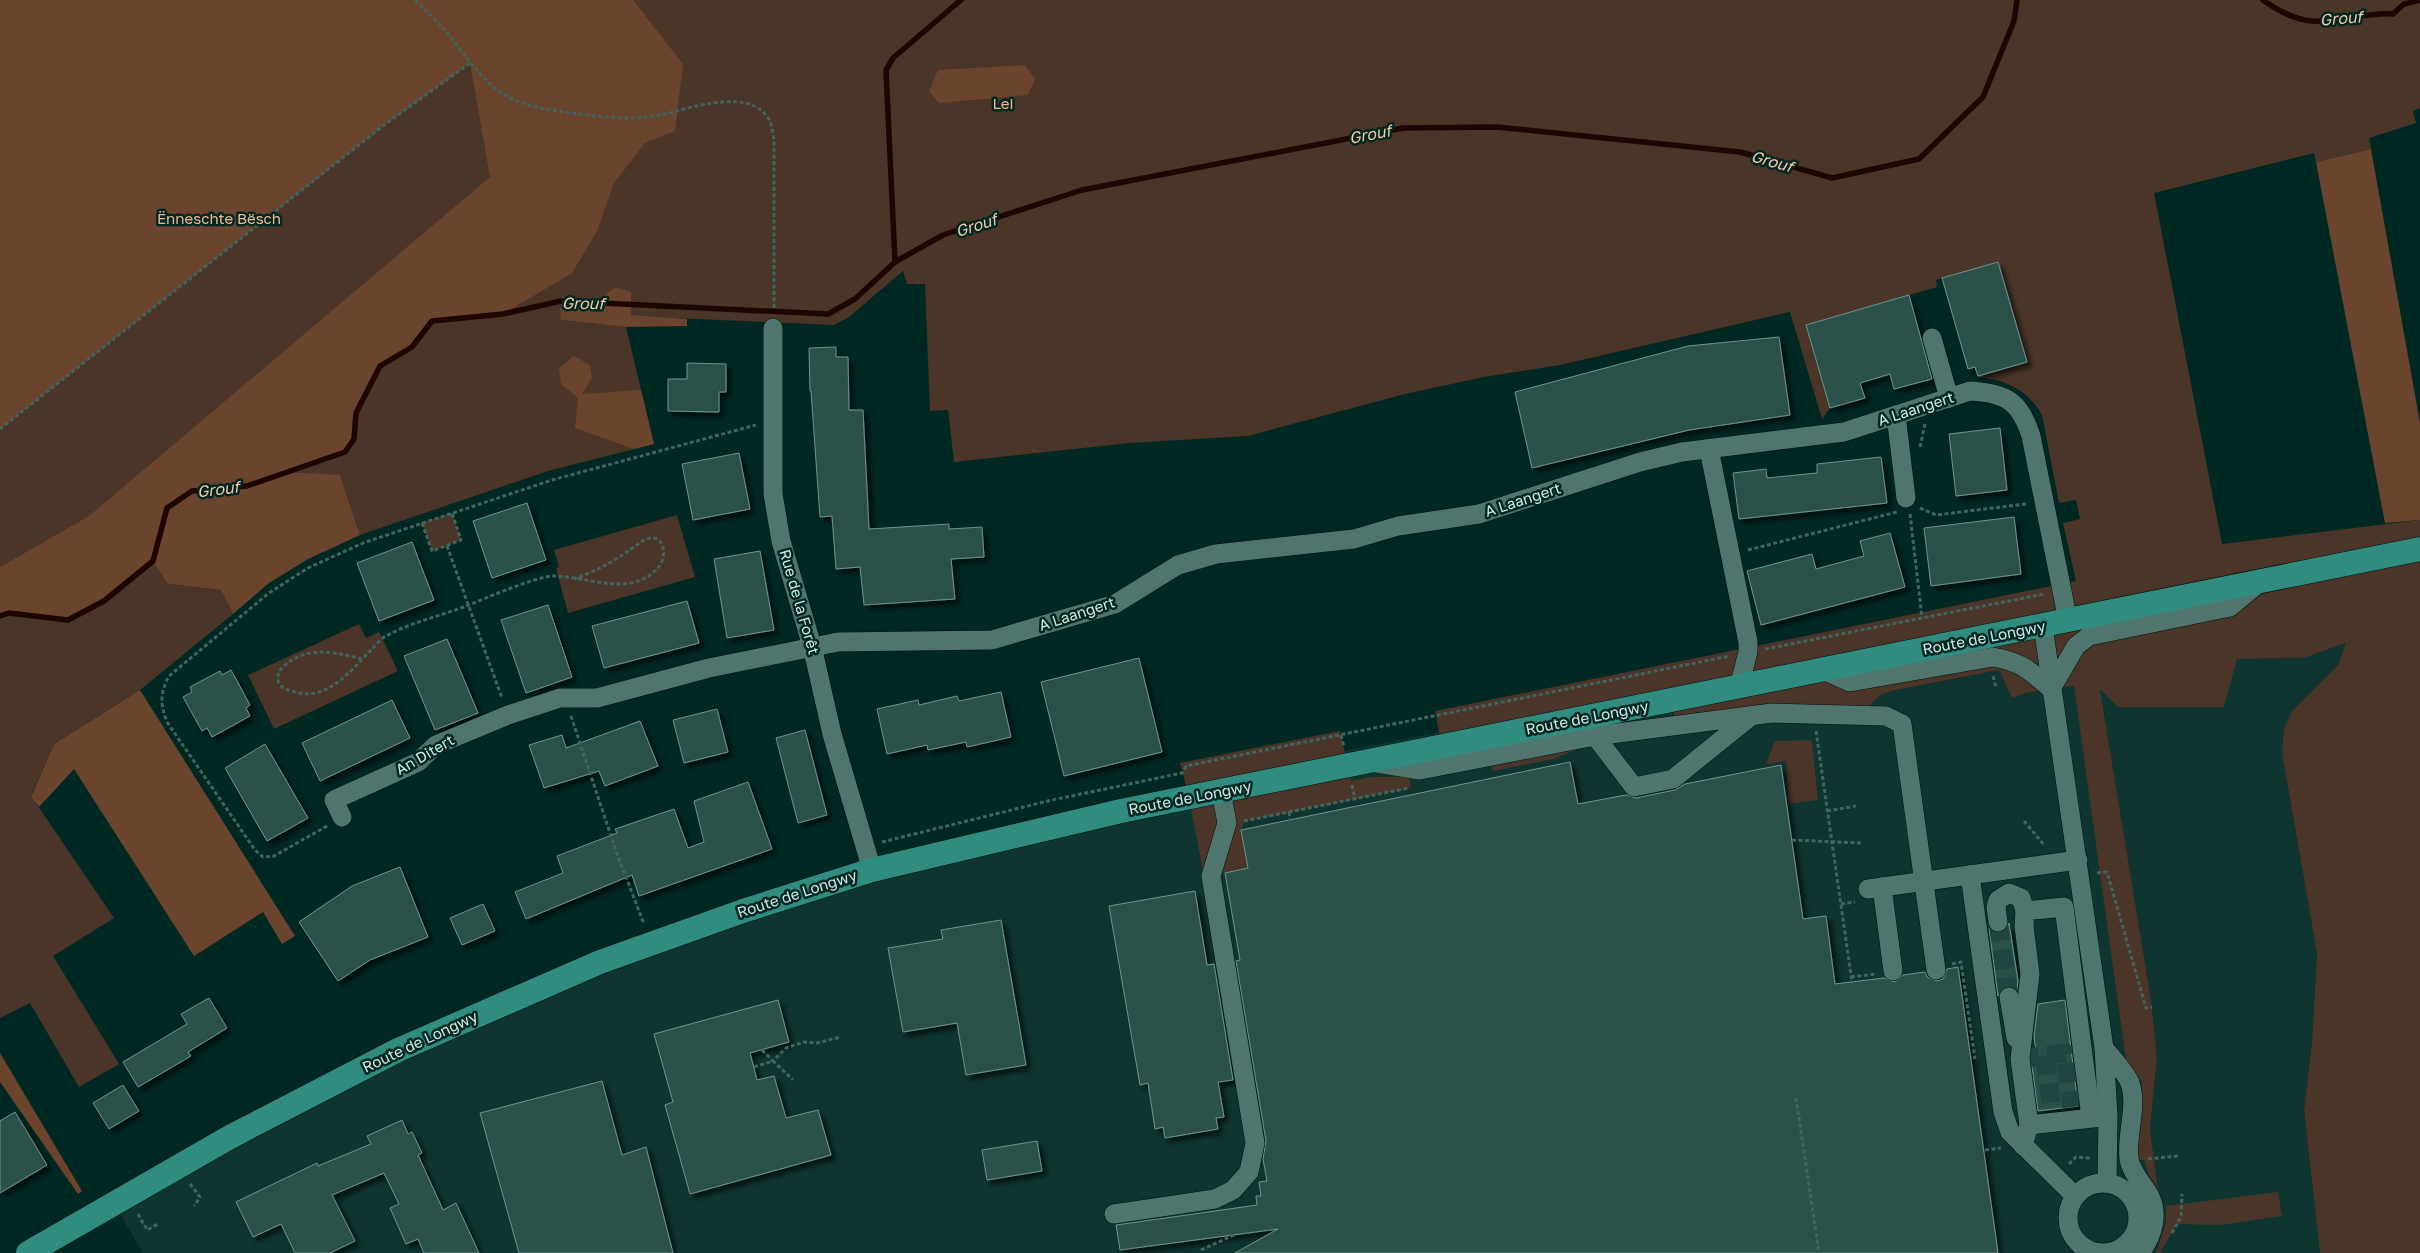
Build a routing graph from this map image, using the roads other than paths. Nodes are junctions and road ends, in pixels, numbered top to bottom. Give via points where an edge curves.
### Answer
1 (773, 328) dead end
2 (1932, 338) dead end
3 (1949, 398) junction
4 (1896, 415) junction
5 (1709, 449) junction
6 (1908, 506) road end
7 (2420, 549) edge
8 (2260, 582) junction
9 (2068, 621) junction
10 (2043, 626) junction
11 (812, 646) junction
12 (1823, 670) junction
13 (1739, 687) junction
14 (2051, 689) junction
15 (1752, 716) junction
16 (1595, 736) junction
17 (1369, 762) junction
18 (1222, 791) junction
19 (342, 817) road end
20 (2078, 860) junction
21 (872, 870) junction
22 (1970, 875) junction
23 (1924, 881) junction
24 (2025, 911) junction
25 (1998, 922) tunnel mouth
26 (1936, 970) dead end
27 (1893, 971) dead end
28 (2009, 997) tunnel mouth
29 (2104, 1048) junction
30 (2020, 1059) junction
31 (1996, 1062) junction
32 (2086, 1115) junction
33 (2029, 1125) junction
34 (2023, 1146) junction
35 (2107, 1183) junction
36 (2075, 1196) junction
37 (1114, 1214) dead end
38 (28, 1253) edge
39 (2105, 1253) edge
40 (2140, 1253) edge

1 - 11 street, Rue de la Forêt via 773,494 782,541
2 - 3 street
3 - 4 street, A Laangert
3 - 9 street, A Laangert via 1970,391 1991,392 2010,401 2025,416
4 - 5 street, A Laangert via 1844,432
4 - 6 street
5 - 11 street, A Laangert via 1640,462 1478,514 1398,526 1354,538 1216,554 1178,565 1115,604 992,640 864,640
5 - 13 street via 1741,576 1748,652
7 - 8 main road, Route de Longwy
8 - 9 main road, Route de Longwy
8 - 14 street via 2230,608 2089,636 2076,646
9 - 10 main road, Route de Longwy
10 - 12 main road, Route de Longwy
10 - 14 street
11 - 19 street, An Ditert via 709,668 596,698 560,698 508,715 436,745 418,762 334,800
11 - 21 street, Rue de la Forêt via 832,734
12 - 13 main road, Route de Longwy
12 - 14 street via 1850,682 1993,657 2027,667
13 - 17 main road, Route de Longwy
14 - 20 street
15 - 16 street
15 - 16 street via 1674,779 1634,787
15 - 23 street via 1772,713 1886,716 1902,724
16 - 17 street via 1420,770
17 - 18 main road, Route de Longwy
18 - 21 main road, Route de Longwy via 1121,811
18 - 37 street via 1227,824 1211,876 1255,1142 1249,1172 1233,1190 1215,1199
20 - 22 street
20 - 29 street
21 - 38 main road, Route de Longwy via 743,910 652,943 523,994 398,1050 230,1137
22 - 23 street
22 - 31 street
23 - 26 street
23 - 27 street via 1875,888
24 - 25 street via 2021,898 2009,893 1998,900
24 - 30 street via 2030,974
24 - 32 street via 2064,907
28 - 30 street
29 - 32 street
29 - 40 street via 2131,1084 2129,1160 2149,1194 2154,1210 2154,1225
30 - 31 street
30 - 33 street
31 - 34 street via 2003,1112 2010,1132
32 - 33 street via 2053,1116
32 - 35 street
33 - 34 street
34 - 36 street
35 - 36 street via 2090,1186
35 - 39 street via 2128,1192 2135,1201 2138,1224 2126,1244
36 - 39 street via 2069,1213 2071,1231 2085,1248

